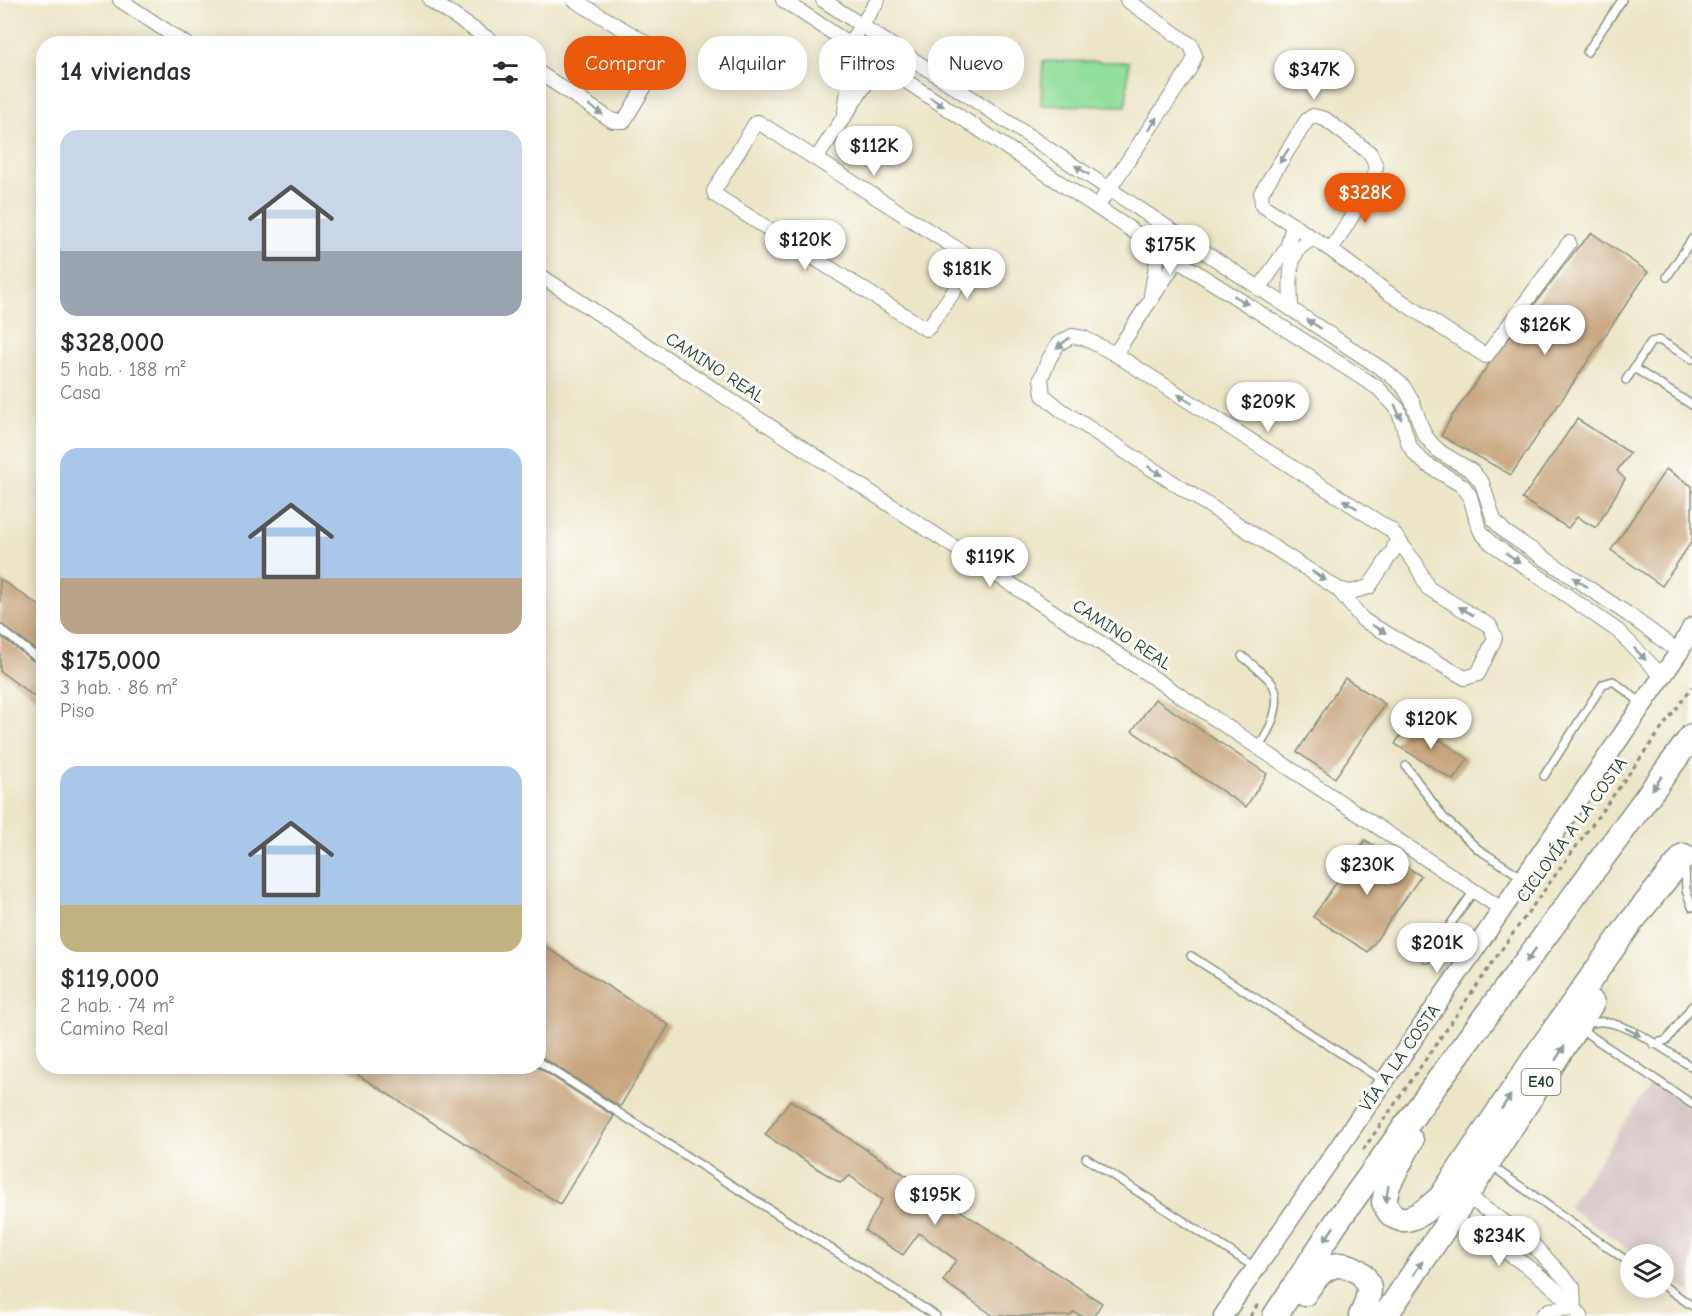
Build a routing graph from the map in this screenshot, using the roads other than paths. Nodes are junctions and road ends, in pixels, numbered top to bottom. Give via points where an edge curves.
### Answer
1 (120, 0) edge
2 (430, 0) edge
3 (574, 0) edge
4 (783, 0) edge
5 (823, 0) edge
6 (878, 0) edge
7 (1127, 0) edge
8 (1622, 0) edge
9 (862, 25) junction
10 (174, 36) edge
11 (484, 36) edge
12 (837, 36) edge
13 (857, 36) edge
14 (1587, 52) dead end
15 (546, 77) edge
16 (916, 88) edge
17 (847, 90) edge
18 (861, 90) edge
19 (845, 114) junction
20 (816, 159) junction
21 (1110, 188) junction
22 (1097, 207) junction
23 (1293, 225) junction
24 (1314, 239) junction
25 (1692, 239) edge
26 (1569, 243) dead end
27 (1159, 248) junction
28 (1331, 250) junction
29 (1177, 260) junction
30 (1667, 277) dead end
31 (546, 279) edge
32 (1259, 289) junction
33 (1150, 300) junction
34 (1291, 309) junction
35 (1342, 342) junction
36 (1115, 354) junction
37 (1331, 358) junction
38 (1692, 359) edge
39 (1634, 368) junction
40 (1626, 380) dead end
41 (1692, 405) edge
42 (1397, 538) junction
43 (1338, 589) junction
44 (1692, 627) edge
45 (0, 629) edge
46 (1692, 638) edge
47 (1679, 652) junction
48 (1242, 656) dead end
49 (36, 657) edge
50 (1662, 676) junction
51 (1643, 704) junction
52 (1692, 736) edge
53 (1259, 747) junction
54 (1406, 766) dead end
55 (1544, 776) dead end
56 (1688, 850) edge
57 (1523, 878) junction
58 (1474, 891) junction
59 (1692, 907) edge
60 (1503, 910) junction
61 (1191, 956) dead end
62 (1426, 959) dead end
63 (1692, 1006) edge
64 (1577, 1027) junction
65 (1653, 1044) junction
66 (546, 1066) edge
67 (1449, 1066) junction
68 (1692, 1067) edge
69 (1384, 1082) junction
70 (1692, 1104) edge
71 (1086, 1158) dead end
72 (1488, 1163) junction
73 (1466, 1196) junction
74 (1452, 1218) junction
75 (1518, 1230) junction
76 (1504, 1251) junction
77 (1620, 1256) edge
78 (1256, 1268) junction
79 (1674, 1293) edge
80 (1269, 1306) edge
81 (1692, 1306) edge
82 (1578, 1312) edge
83 (936, 1316) edge
84 (1223, 1316) edge
85 (1287, 1316) edge
86 (1362, 1316) edge
87 (1385, 1316) edge
88 (1542, 1316) edge

1 - 10 street
2 - 11 street
15 -> 3 street via 618,122 624,120 658,63 658,50
4 - 12 street
5 - 9 street
6 - 9 street
21 -> 7 street via 1195,56 1191,45
8 - 14 lane
9 - 13 street
21 -> 9 street
16 -> 22 street
17 - 19 street
18 - 19 street
19 - 20 street
20 - 20 street via 758,122 714,190 715,195 926,329 973,259
21 - 22 street
21 - 32 street
22 - 27 street
23 - 24 street
28 -> 23 street via 1373,182 1376,166 1370,153 1322,117 1307,120 1261,193 1262,205
23 - 32 street via 1287,248
24 - 28 street
24 - 34 street via 1304,242 1295,253
25 - 30 lane
26 - 28 street via 1486,356 1387,292
27 - 29 street
27 - 33 street
29 - 33 street
29 -> 37 street
31 - 53 street, CAMINO REAL
32 - 34 street
33 - 36 street
35 -> 34 street
35 - 37 street
47 -> 35 street via 1505,532 1494,520 1482,483 1472,471 1440,452 1424,434 1403,386
42 -> 36 street via 1381,523
36 -> 43 street via 1072,336 1058,344 1049,360 1041,378 1043,395
37 -> 50 street via 1391,400 1416,456 1463,486 1481,532 1491,543 1618,631
38 - 39 lane via 1659,340 1651,342
39 - 40 lane
39 - 41 lane
42 - 43 street via 1369,587
43 -> 42 street via 1363,620 1465,678 1478,674 1495,638 1490,626 1428,588
44 - 47 street, VÍA A LA COSTA
45 - 49 lane
46 - 47 street, VÍA A LA COSTA
47 - 50 street, VÍA A LA COSTA
48 - 53 lane via 1273,684 1277,700 1269,731
50 - 51 street, VÍA A LA COSTA
51 - 55 lane via 1613,681 1603,684
51 - 57 street, VÍA A LA COSTA
52 -> 67 highway
53 - 58 street, CAMINO REAL
54 - 57 lane via 1444,818 1478,849
56 - 59 lane via 1686,890
56 - 64 highway, E40
67 -> 56 highway via 1388,1185 1384,1202 1396,1217 1415,1218 1440,1197 1631,922
57 - 60 street, VÍA A LA COSTA
58 - 60 street, CAMINO REAL
58 - 62 lane
60 - 69 street, VÍA A LA COSTA
61 - 69 lane
63 - 65 lane via 1667,1040
64 -> 65 lane via 1602,1021
64 - 70 lane
72 -> 64 highway, E40
65 - 68 lane
66 - 83 lane
67 -> 80 highway via 1343,1214
69 - 78 street, VÍA A LA COSTA
71 - 78 lane
72 - 73 highway, E40
72 - 77 lane
73 - 74 highway, E40
73 - 75 street
74 - 76 street
87 -> 74 highway, E40
75 - 76 street
75 - 82 street via 1573,1287
76 - 82 street
78 - 84 street, VÍA A LA COSTA
79 - 81 lane
82 - 88 street via 1549,1310
85 - 86 highway via 1316,1278 1340,1264 1354,1268 1367,1281 1368,1299

